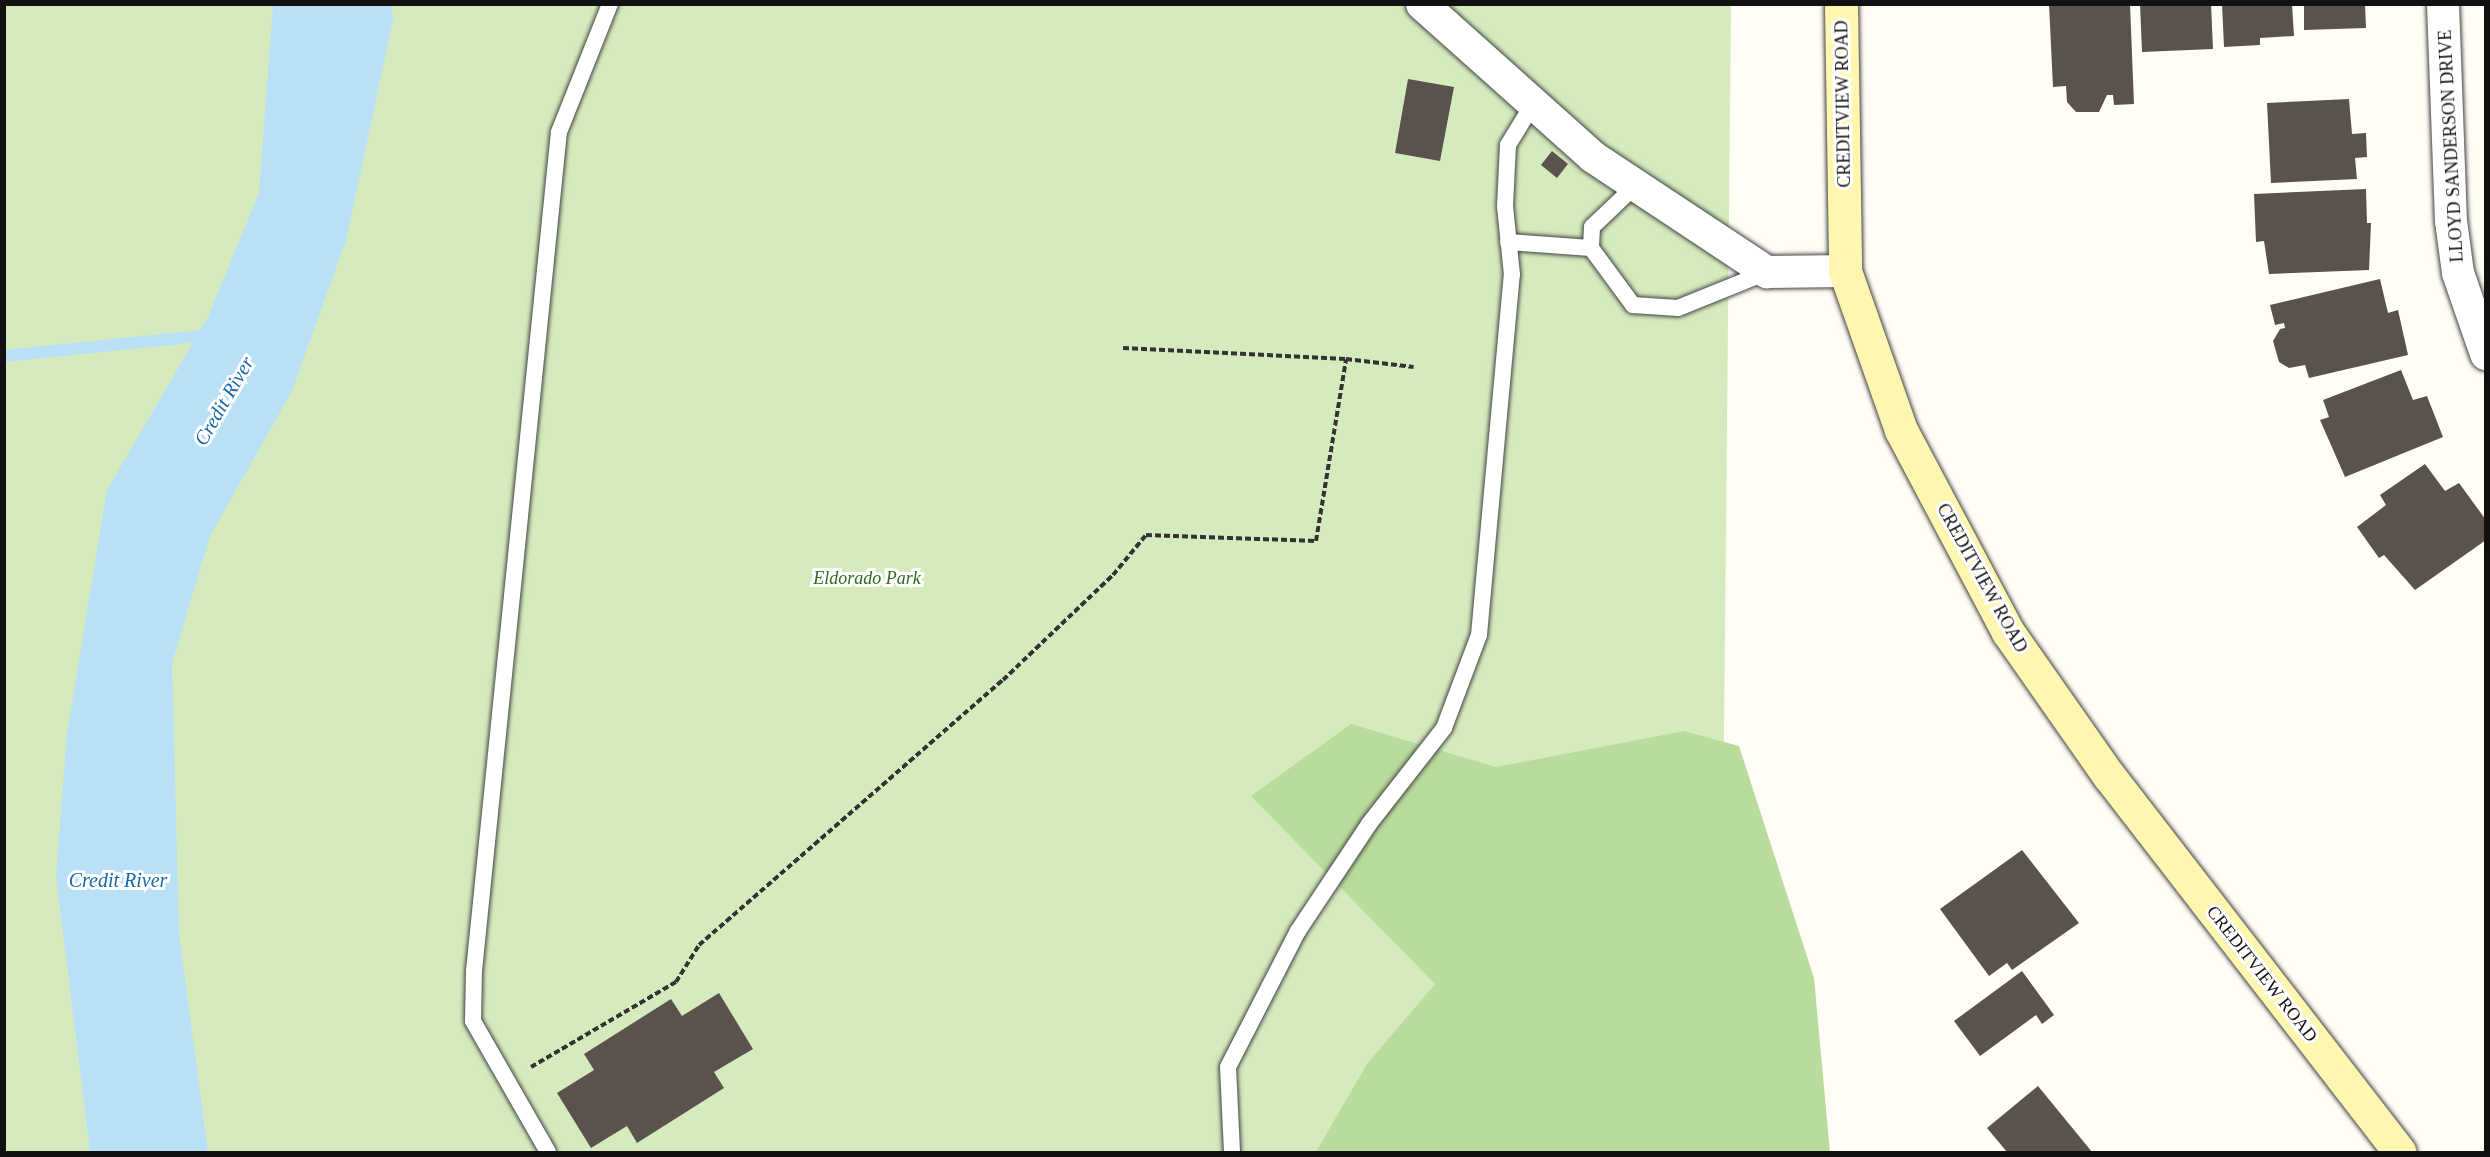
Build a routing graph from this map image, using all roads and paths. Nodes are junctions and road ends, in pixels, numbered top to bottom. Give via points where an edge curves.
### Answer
1 (610, 4) edge
2 (1422, 4) edge
3 (1841, 4) edge
4 (2443, 4) edge
5 (1533, 104) junction
6 (1636, 185) junction
7 (1508, 242) junction
8 (1591, 248) junction
9 (1845, 271) junction
10 (1767, 272) junction
11 (1123, 348) dead end
12 (2486, 354) edge
13 (1346, 359) junction
14 (1414, 367) dead end
15 (507, 1081) junction
16 (548, 1152) edge
17 (1232, 1152) edge
18 (2400, 1152) edge

1 - 15 lane via 559,132 474,971 473,1021
2 - 5 street
3 - 9 street, CREDITVIEW ROAD
4 - 12 street, LLOYD SANDERSON DRIVE via 2451,221 2458,273
5 - 6 street via 1593,157
5 - 7 lane via 1508,145
6 - 8 lane via 1592,227
6 - 10 street
7 - 8 lane
7 - 17 lane via 1512,274 1479,635 1444,728 1369,824 1298,931 1228,1067
8 - 10 lane via 1633,305 1678,308
9 - 10 street
9 - 18 street, CREDITVIEW ROAD via 1901,430 2008,632 2109,776
11 - 13 path
13 - 14 path
13 - 15 path via 1316,541 1146,535 1113,575 1003,680 699,945 676,982
15 - 16 lane

